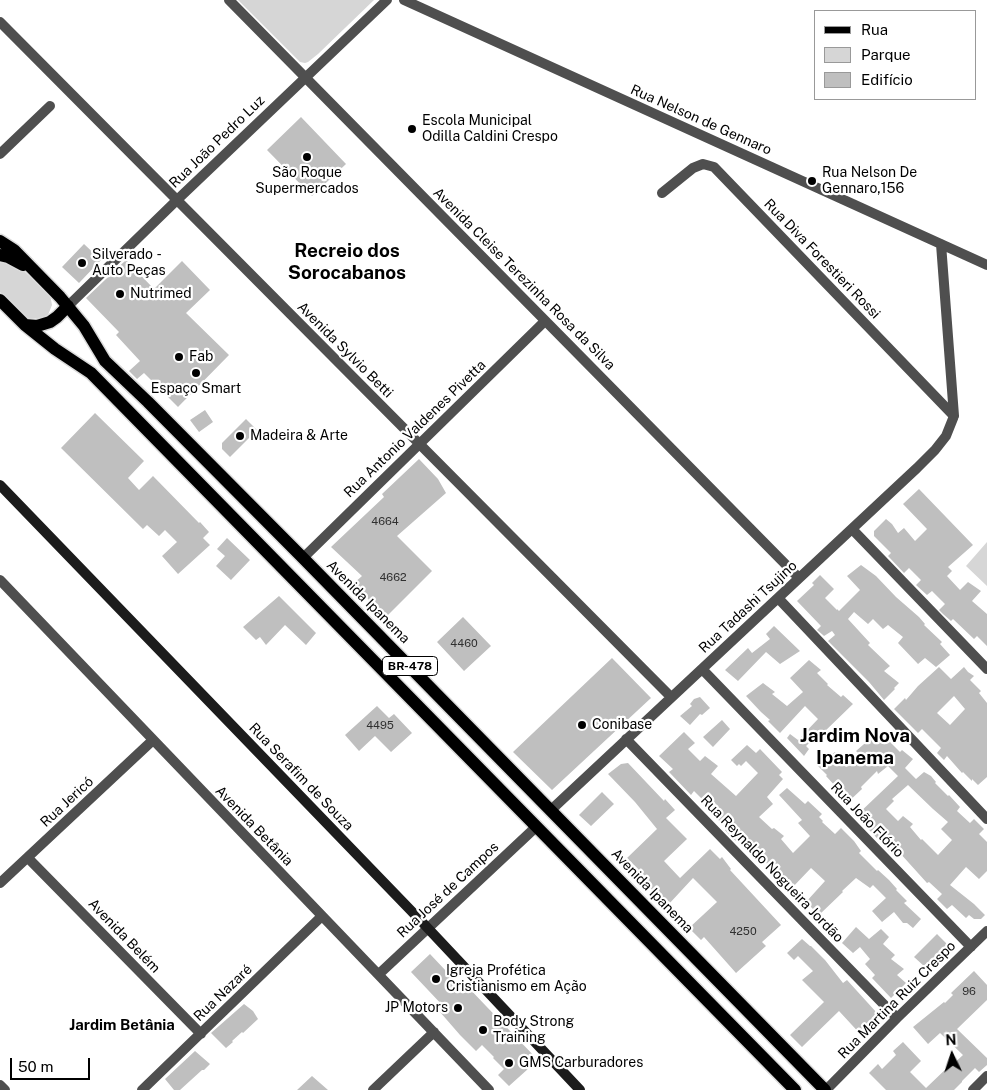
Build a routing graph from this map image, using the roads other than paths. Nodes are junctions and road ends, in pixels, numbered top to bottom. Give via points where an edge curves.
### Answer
1 (230, 0) edge
2 (386, 0) edge
3 (404, 0) edge
4 (0, 22) edge
5 (305, 77) junction
6 (50, 106) dead end
7 (0, 154) edge
8 (662, 193) dead end
9 (177, 200) junction
10 (0, 241) edge
11 (941, 244) junction
12 (0, 255) edge
13 (987, 265) edge
14 (50, 286) junction
15 (0, 300) edge
16 (68, 306) junction
17 (545, 321) junction
18 (25, 325) junction
19 (954, 416) junction
20 (419, 444) junction
21 (0, 486) edge
22 (852, 529) junction
23 (303, 558) junction
24 (799, 578) junction
25 (0, 580) edge
26 (778, 598) junction
27 (702, 669) junction
28 (987, 669) edge
29 (671, 697) junction
30 (626, 739) junction
31 (153, 740) junction
32 (551, 810) junction
33 (987, 819) edge
34 (536, 827) junction
35 (28, 858) junction
36 (0, 883) edge
37 (322, 916) junction
38 (427, 928) junction
39 (987, 931) edge
40 (971, 947) junction
41 (379, 974) junction
42 (897, 1018) junction
43 (434, 1032) junction
44 (200, 1034) junction
45 (987, 1076) edge
46 (0, 1085) edge
47 (5, 1090) edge
48 (142, 1090) edge
49 (373, 1090) edge
50 (489, 1090) edge
51 (580, 1090) edge
52 (795, 1090) edge
53 (826, 1090) edge
54 (973, 1090) edge

1 - 5 street, Avenida Cleise Terezinha Rosa da Silva
2 - 5 street, Rua João Pedro Luz
3 - 11 street, Rua Nelson de Gennaro
4 - 9 street, Avenida Sylvio Betti
5 - 9 street, Rua João Pedro Luz
5 - 17 street, Avenida Cleise Terezinha Rosa da Silva
6 - 7 street
8 - 19 street, Rua Diva Forestieri Rossi via 692,168 703,164 714,167
9 - 16 street, Rua João Pedro Luz
9 - 20 street, Avenida Sylvio Betti
10 - 14 main road, Avenida Ipanema / BR-478 via 14,250
11 - 13 street, Rua Nelson de Gennaro
11 - 19 street
12 - 14 main road via 21,264
14 - 16 main road, Avenida Ipanema / BR-478
15 - 18 main road, BR-478
16 - 18 main road via 50,322
16 - 23 main road, Avenida Ipanema / BR-478 via 105,361
17 - 20 street, Rua Antonio Valdenes Pivetta
17 - 24 street, Avenida Cleise Terezinha Rosa da Silva
18 - 34 main road, BR-478 via 91,373
19 - 22 street, Rua Tadashi Tsujino via 946,436 935,450
20 - 23 street, Rua Antonio Valdenes Pivetta
20 - 29 street, Avenida Sylvio Betti
21 - 38 street, Rua Serafim de Souza
22 - 24 street, Rua Tadashi Tsujino
22 - 28 street
23 - 32 main road, Avenida Ipanema / BR-478
24 - 26 street, Rua Tadashi Tsujino
25 - 31 street, Avenida Betânia
26 - 27 street, Rua Tadashi Tsujino
26 - 33 street
27 - 29 street, Rua Tadashi Tsujino
27 - 40 street, Rua João Flório
29 - 30 street, Rua Tadashi Tsujino
30 - 32 street, Rua Tadashi Tsujino
30 - 42 street, Rua Reynaldo Nogueira Jordão
31 - 35 street, Rua Jericó
31 - 37 street, Avenida Betânia
32 - 53 main road, Avenida Ipanema / BR-478
34 - 38 street, Rua José de Campos
34 - 52 main road, BR-478
35 - 36 street, Rua Jericó
35 - 44 street, Avenida Belém
37 - 41 street, Avenida Betânia
37 - 44 street, Rua Nazaré
38 - 41 street, Rua José de Campos
38 - 51 street, Rua Serafim de Souza
39 - 40 street, Rua Martina Ruiz Crespo
40 - 42 street, Rua Martina Ruiz Crespo
41 - 43 street, Avenida Betânia
42 - 53 street, Rua Martina Ruiz Crespo
43 - 49 street
43 - 50 street, Avenida Betânia
44 - 48 street, Rua Nazaré
45 - 54 street
46 - 47 street

